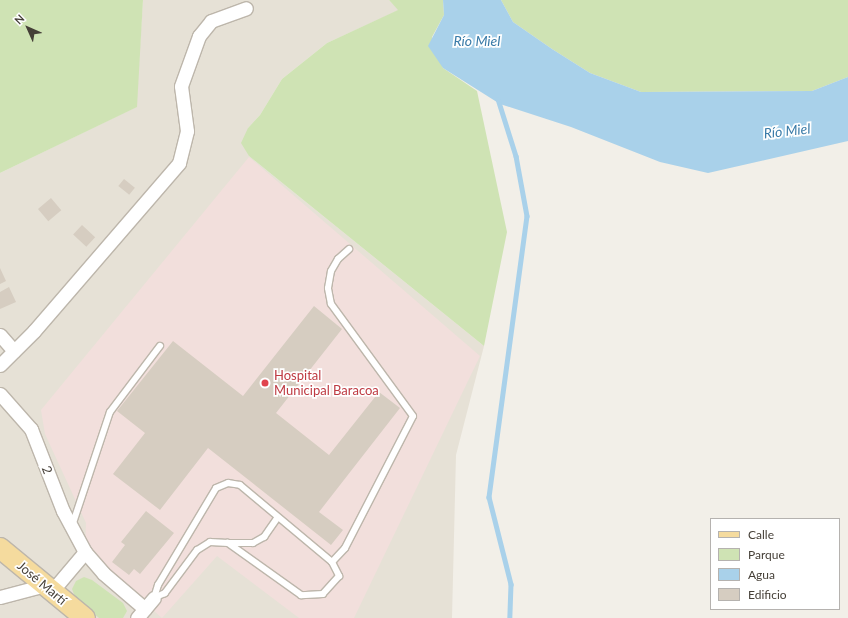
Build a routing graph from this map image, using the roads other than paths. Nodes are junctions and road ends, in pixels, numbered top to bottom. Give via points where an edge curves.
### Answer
1 (246, 8) dead end
2 (349, 249) dead end
3 (0, 335) edge
4 (160, 346) dead end
5 (14, 351) junction
6 (0, 365) edge
7 (0, 394) edge
8 (278, 517) junction
9 (72, 527) junction
10 (228, 543) junction
11 (0, 548) edge
12 (85, 552) junction
13 (332, 562) junction
14 (48, 588) junction
15 (0, 597) edge
16 (154, 598) junction
17 (141, 613) edge
18 (85, 618) edge

1 - 5 street via 211,21 199,36 181,86 187,132 179,163
2 - 13 lane via 338,259 331,271 328,288 331,304 413,416 345,548
3 - 5 street
4 - 9 lane via 110,412
5 - 6 street
7 - 9 street, 2 via 31,430
8 - 10 lane via 271,530 259,540 246,544
8 - 13 lane
8 - 16 lane via 240,485 228,483 216,488 158,584
9 - 12 street, 2
10 - 13 lane via 301,595 323,594 339,576
10 - 16 lane via 210,542 197,550 165,593
11 - 14 main road, José Martí
12 - 14 street
12 - 17 street, 2
14 - 15 street
14 - 18 main road, José Martí
16 - 17 street

